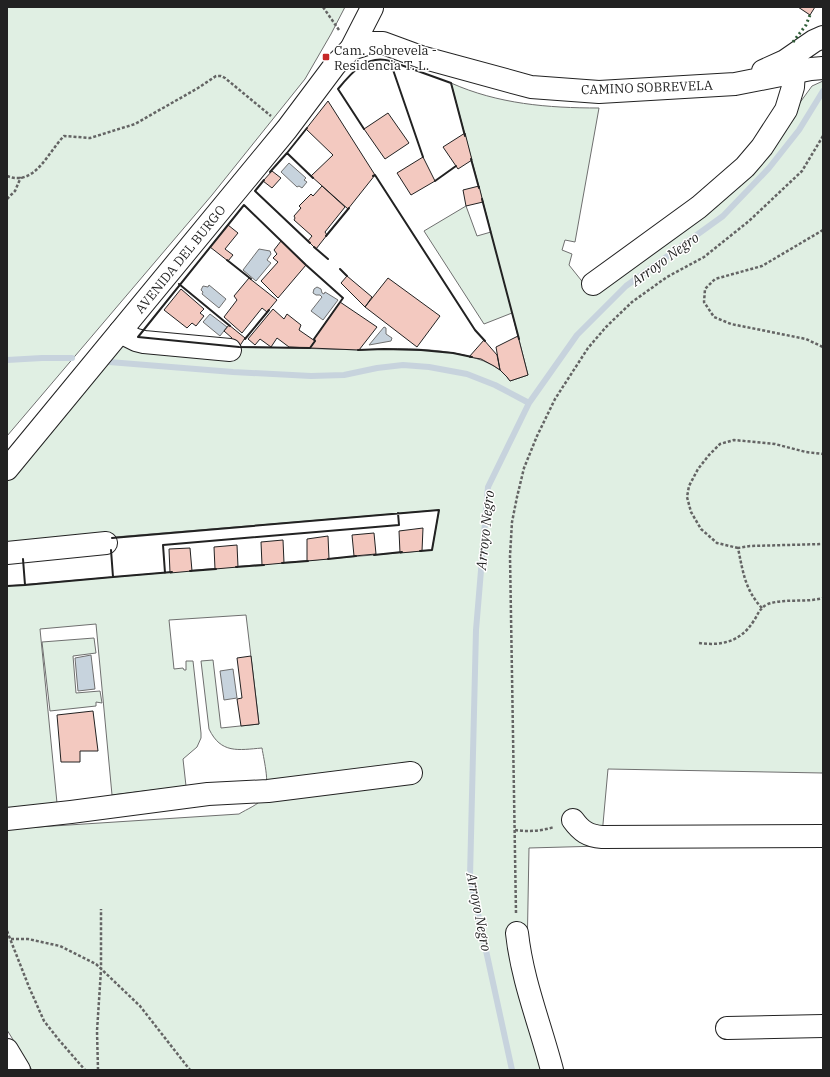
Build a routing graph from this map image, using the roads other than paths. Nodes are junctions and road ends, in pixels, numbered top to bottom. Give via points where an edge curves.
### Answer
1 (372, 8) edge
2 (823, 37) edge
3 (351, 49) junction
4 (809, 69) edge
5 (735, 84) junction
6 (593, 284) dead end
7 (120, 332) junction
8 (230, 350) dead end
9 (7, 469) edge
10 (106, 544) dead end
11 (7, 553) edge
12 (411, 773) dead end
13 (7, 819) edge
14 (573, 820) road end
15 (823, 836) edge
16 (517, 933) road end
17 (823, 1026) edge
18 (727, 1028) dead end
19 (7, 1050) edge
20 (19, 1070) edge
21 (552, 1070) edge

1 - 3 street
2 - 5 street, CAMINO SOBREVELA via 785,61
3 - 5 street, CAMINO SOBREVELA via 370,43 383,44 531,87 599,92
3 - 7 street, AVENIDA DEL BURGO via 335,65 287,129
4 - 5 street, CAMINO SOBREVELA
4 - 6 street via 793,87 786,110 762,147 745,167 699,207
7 - 8 street via 144,342
7 - 9 street, AVENIDA DEL BURGO
10 - 11 street
12 - 13 street via 268,791 208,794
14 - 15 street via 585,833 602,837
16 - 21 street via 524,974
17 - 18 street
19 - 20 street

